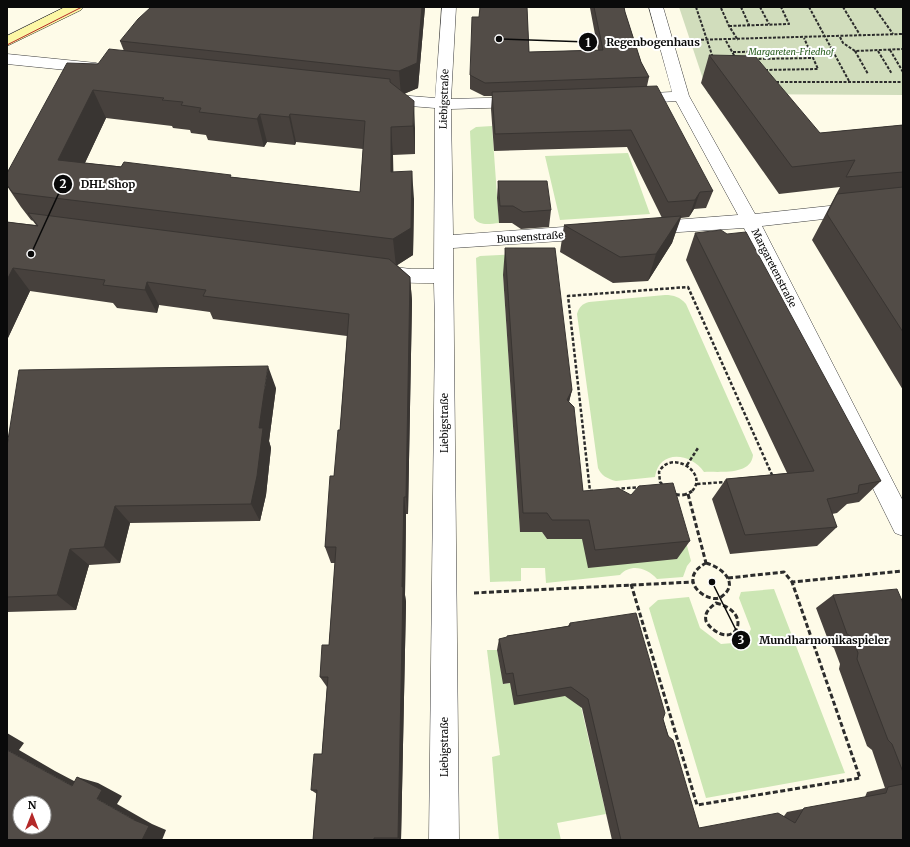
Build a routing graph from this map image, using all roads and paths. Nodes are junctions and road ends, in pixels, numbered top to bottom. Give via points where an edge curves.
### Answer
1 (76, 7) edge
2 (449, 7) edge
3 (656, 7) edge
4 (696, 7) edge
5 (741, 7) edge
6 (760, 7) edge
7 (781, 7) edge
8 (809, 7) edge
9 (843, 7) edge
10 (874, 7) edge
11 (721, 8) dead end
12 (769, 24) junction
13 (749, 25) junction
14 (729, 26) junction
15 (893, 34) junction
16 (903, 34) edge
17 (861, 36) junction
18 (825, 37) junction
19 (840, 37) junction
20 (804, 38) junction
21 (690, 40) dead end
22 (707, 40) junction
23 (726, 40) junction
24 (738, 40) junction
25 (7, 42) edge
26 (903, 49) edge
27 (855, 50) junction
28 (877, 50) junction
29 (890, 50) junction
30 (811, 51) junction
31 (733, 52) junction
32 (7, 58) edge
33 (813, 58) junction
34 (736, 59) edge
35 (751, 59) edge
36 (714, 61) edge
37 (108, 68) edge
38 (763, 70) edge
39 (903, 72) edge
40 (868, 74) dead end
41 (892, 74) dead end
42 (770, 82) edge
43 (849, 82) junction
44 (903, 82) edge
45 (681, 96) junction
46 (371, 98) edge
47 (616, 99) edge
48 (538, 102) edge
49 (443, 104) junction
50 (903, 204) edge
51 (750, 221) junction
52 (632, 230) edge
53 (608, 231) edge
54 (444, 242) junction
55 (364, 270) edge
56 (443, 276) junction
57 (698, 448) dead end
58 (687, 464) junction
59 (766, 480) edge
60 (728, 482) edge
61 (697, 484) junction
62 (662, 485) junction
63 (646, 486) edge
64 (654, 486) edge
65 (614, 489) edge
66 (598, 490) edge
67 (688, 494) junction
68 (903, 525) edge
69 (706, 564) junction
70 (903, 571) edge
71 (728, 578) junction
72 (693, 582) junction
73 (792, 582) junction
74 (631, 584) junction
75 (444, 594) junction
76 (715, 598) junction
77 (716, 603) junction
78 (444, 840) edge

1 - 25 main road
2 - 49 street, Liebigstraße
3 - 45 street, Margaretenstraße
4 - 22 path
5 - 13 path
6 - 12 path
7 - 12 path via 789,24
8 - 18 path
9 - 17 path
10 - 15 path
11 - 14 path
12 - 13 path
13 - 14 path
14 - 24 path
15 - 16 path
15 - 17 path
17 - 19 path
18 - 19 path
18 - 20 path
18 - 43 path
19 - 27 path via 843,43
20 - 24 path
20 - 30 path
21 - 22 path
22 - 23 path
22 - 36 path
23 - 24 path
23 - 31 path
26 - 29 path
27 - 28 path
27 - 40 path
28 - 29 path
28 - 41 path
29 - 39 path
30 - 31 path
30 - 33 path
31 - 34 path
32 - 37 street via 65,72
33 - 35 path
33 - 38 path via 818,69
42 - 43 path
43 - 44 path
45 - 47 street
45 - 51 street, Margaretenstraße
46 - 49 street
48 - 49 street
49 - 54 street, Liebigstraße
50 - 51 street
51 - 52 street
51 - 68 street, Margaretenstraße
53 - 54 street, Bunsenstraße
54 - 56 street, Liebigstraße
55 - 56 street via 411,276
56 - 75 street, Liebigstraße
57 - 58 path
58 - 61 path via 695,472
58 - 62 path via 666,464 659,474
59 - 66 path via 773,479 688,287 568,296 590,491
60 - 61 path
61 - 67 path via 694,491
62 - 64 path
62 - 67 path via 674,494
63 - 65 path
67 - 69 path
69 - 71 path via 720,568
69 - 72 path via 695,569 692,575
70 - 73 path
71 - 73 path via 784,572
71 - 76 path via 727,592 722,597
72 - 74 path
72 - 76 path via 701,594
73 - 74 path via 860,778 697,805
74 - 75 path
75 - 78 street, Liebigstraße
76 - 77 path
77 - 77 path via 733,610 738,617 735,632 727,635 711,629 706,621 706,613 710,606

